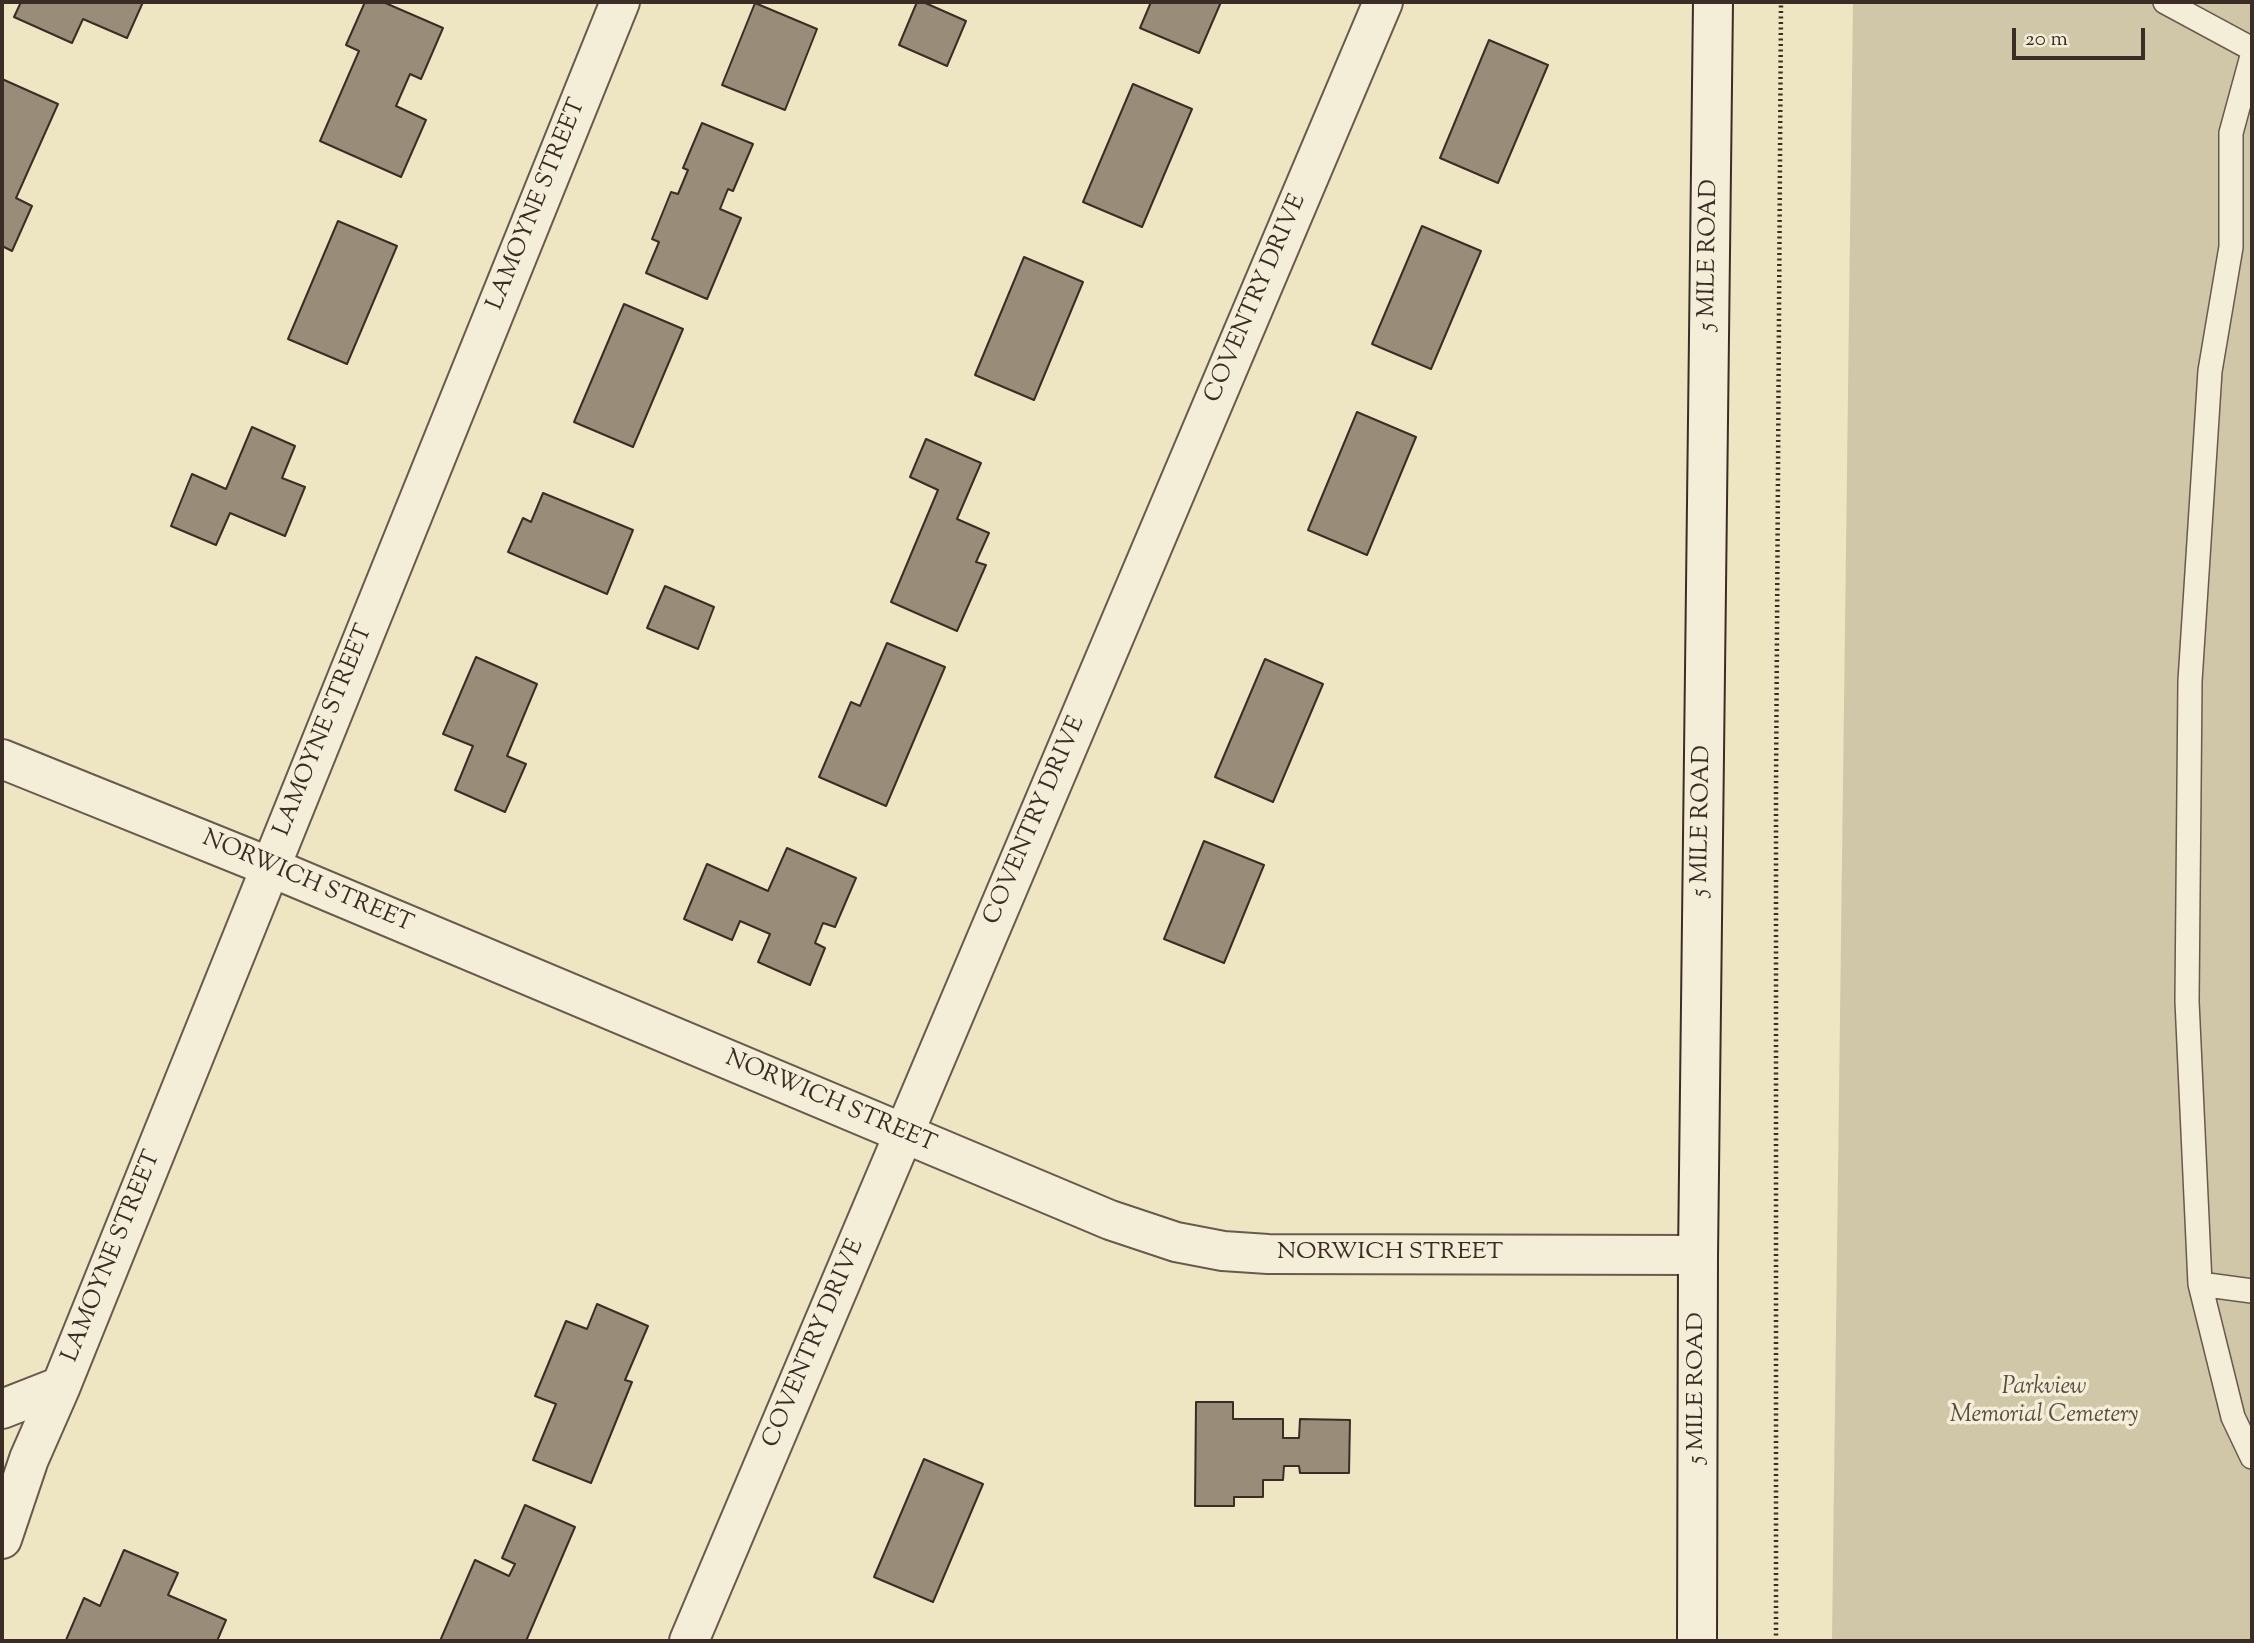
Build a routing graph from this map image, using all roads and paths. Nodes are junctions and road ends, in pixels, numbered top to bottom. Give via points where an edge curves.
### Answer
1 (620, 2) edge
2 (1383, 2) edge
3 (1713, 2) edge
4 (1781, 2) edge
5 (2165, 2) edge
6 (2252, 49) edge
7 (2252, 56) edge
8 (2, 759) edge
9 (270, 867) junction
10 (904, 1134) junction
11 (1698, 1255) junction
12 (2200, 1284) junction
13 (2252, 1291) edge
14 (61, 1386) junction
15 (2, 1409) edge
16 (2252, 1457) edge
17 (2, 1538) edge
18 (689, 1641) edge
19 (1697, 1641) edge
20 (1776, 1641) edge

1 - 9 street, LAMOYNE STREET
2 - 10 street, COVENTRY DRIVE
3 - 11 street, 5 MILE ROAD
4 - 20 path
5 - 6 lane
7 - 12 lane via 2231,133 2231,247 2210,371 2190,681 2187,1001
8 - 9 street, NORWICH STREET
9 - 10 street, NORWICH STREET
9 - 14 street, LAMOYNE STREET
10 - 11 street, NORWICH STREET via 1110,1220 1175,1242 1223,1251
10 - 18 street, COVENTRY DRIVE
11 - 19 street, 5 MILE ROAD
12 - 13 lane
12 - 16 lane via 2234,1417
14 - 15 street
14 - 17 street, LAMOYNE STREET

